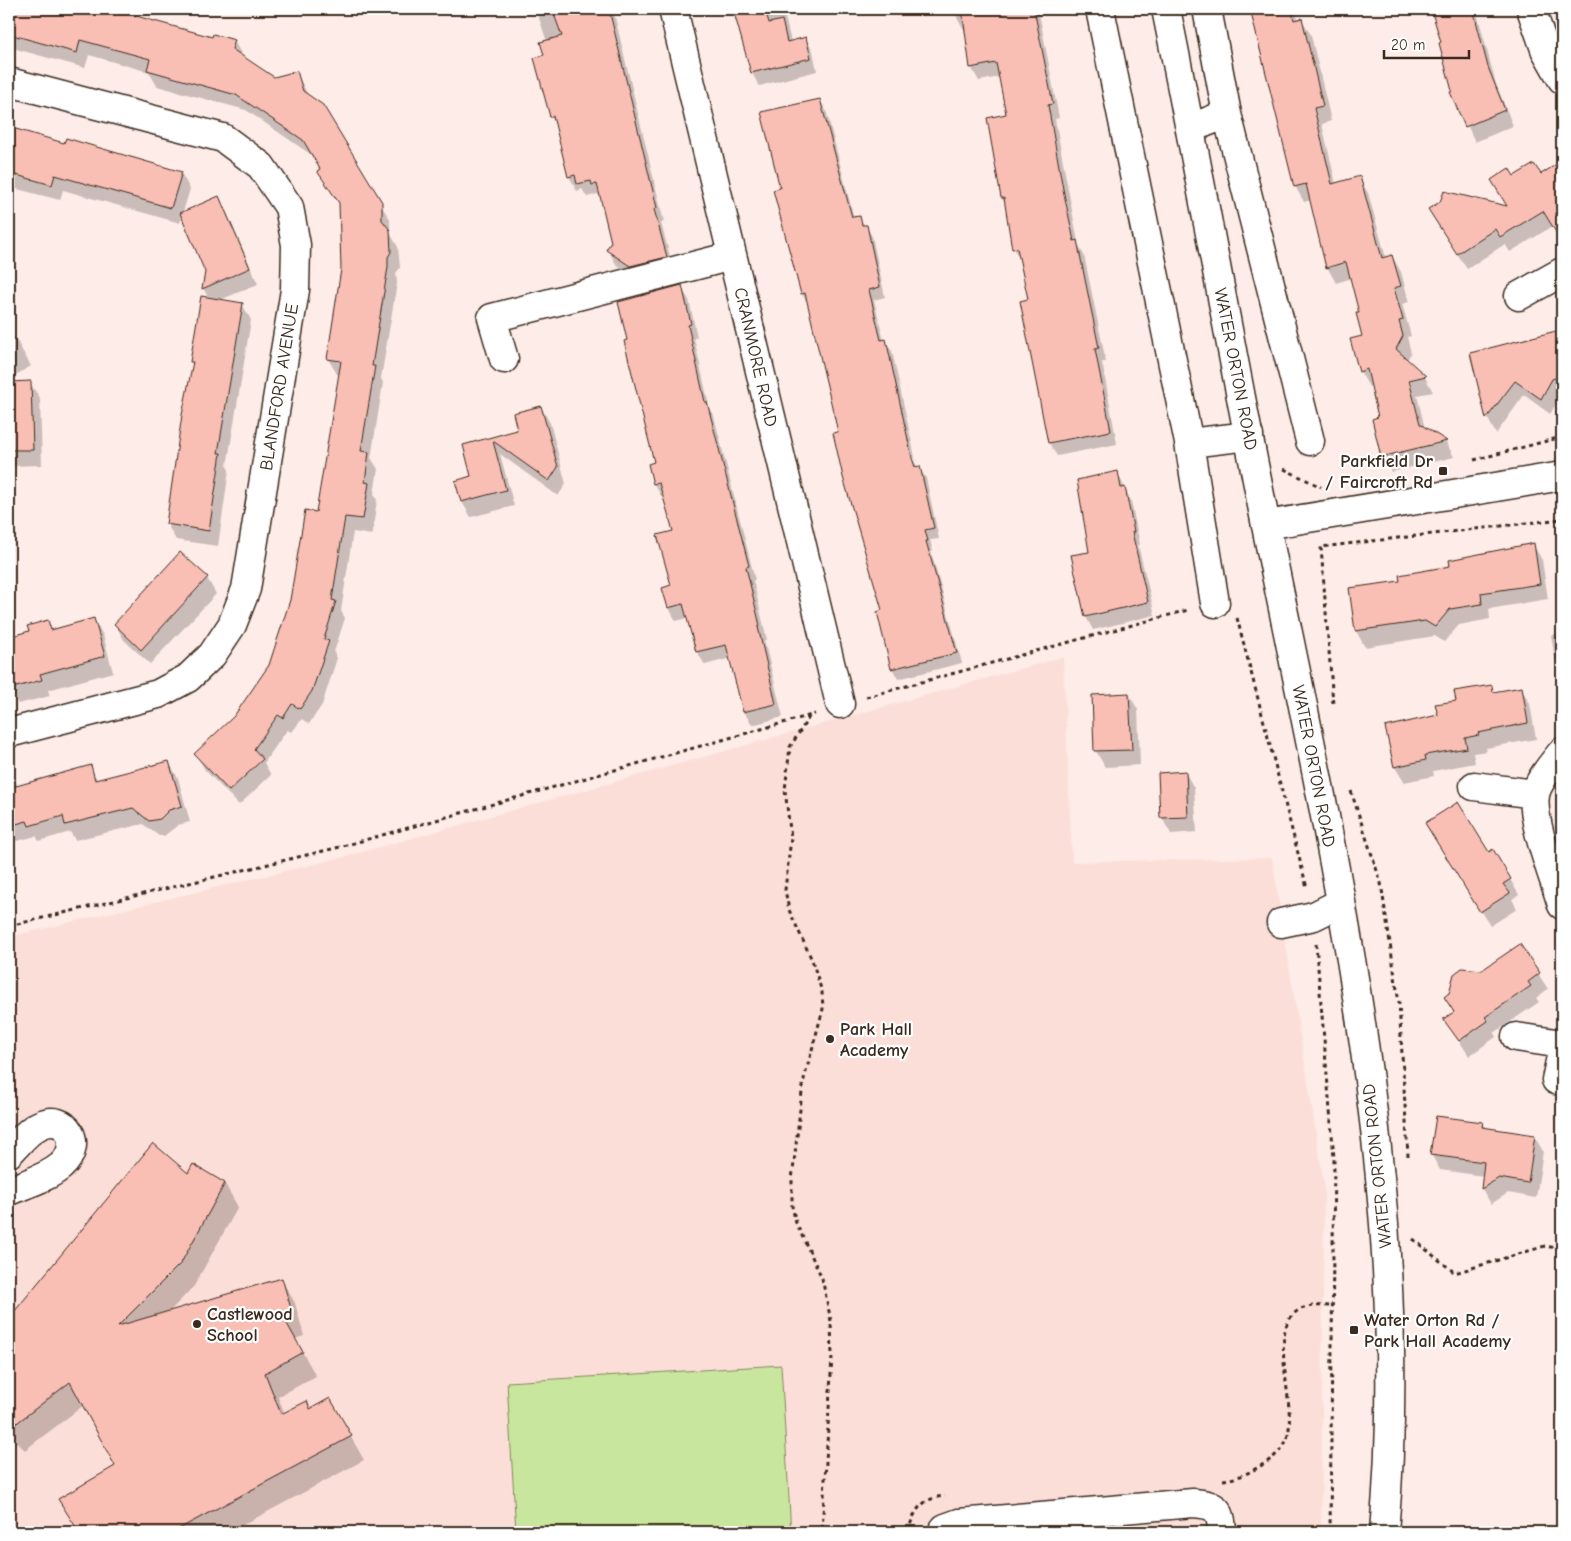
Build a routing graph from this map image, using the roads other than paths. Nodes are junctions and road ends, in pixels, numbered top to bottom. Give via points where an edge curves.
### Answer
1 (673, 9) edge
2 (1100, 9) edge
3 (1166, 9) edge
4 (1207, 9) edge
5 (1531, 9) edge
6 (1562, 79) edge
7 (9, 82) edge
8 (1227, 114) junction
9 (1191, 128) junction
10 (732, 256) junction
11 (1562, 272) edge
12 (1519, 296) dead end
13 (504, 359) dead end
14 (1310, 441) dead end
15 (1189, 443) junction
16 (1251, 445) junction
17 (1562, 476) edge
18 (1266, 525) junction
19 (1215, 603) road end
20 (840, 704) road end
21 (9, 733) edge
22 (1562, 752) edge
23 (1474, 786) dead end
24 (1535, 794) junction
25 (1340, 903) junction
26 (1562, 905) edge
27 (1280, 923) dead end
28 (1516, 1037) dead end
29 (1562, 1044) edge
30 (1562, 1052) edge
31 (1556, 1080) dead end
32 (9, 1153) edge
33 (9, 1191) edge
34 (942, 1532) edge
35 (1222, 1532) edge
36 (1384, 1532) edge

1 - 10 street, CRANMORE ROAD
2 - 15 street
3 - 9 street, WATER ORTON ROAD
4 - 8 street
5 - 6 street via 1545,49
7 - 21 street, BLANDFORD AVENUE via 223,138 261,166 289,207 296,245 295,290 246,589 232,625 212,654 188,678 158,694
8 - 9 street
8 - 14 street
9 - 16 street, WATER ORTON ROAD
10 - 13 street via 492,318
10 - 20 street, CRANMORE ROAD
11 - 12 street
15 - 16 street
15 - 19 street
16 - 18 street, WATER ORTON ROAD
17 - 18 street
18 - 25 street, WATER ORTON ROAD
22 - 24 street via 1548,769
23 - 24 street
24 - 26 street via 1537,824
25 - 27 street via 1314,916
25 - 36 street, WATER ORTON ROAD via 1369,1080 1389,1296 1388,1485
28 - 29 street
30 - 31 street
32 - 33 street via 30,1132 51,1121 63,1125 74,1146 71,1156 60,1167
34 - 35 street via 959,1523 1193,1503 1211,1504 1220,1513

